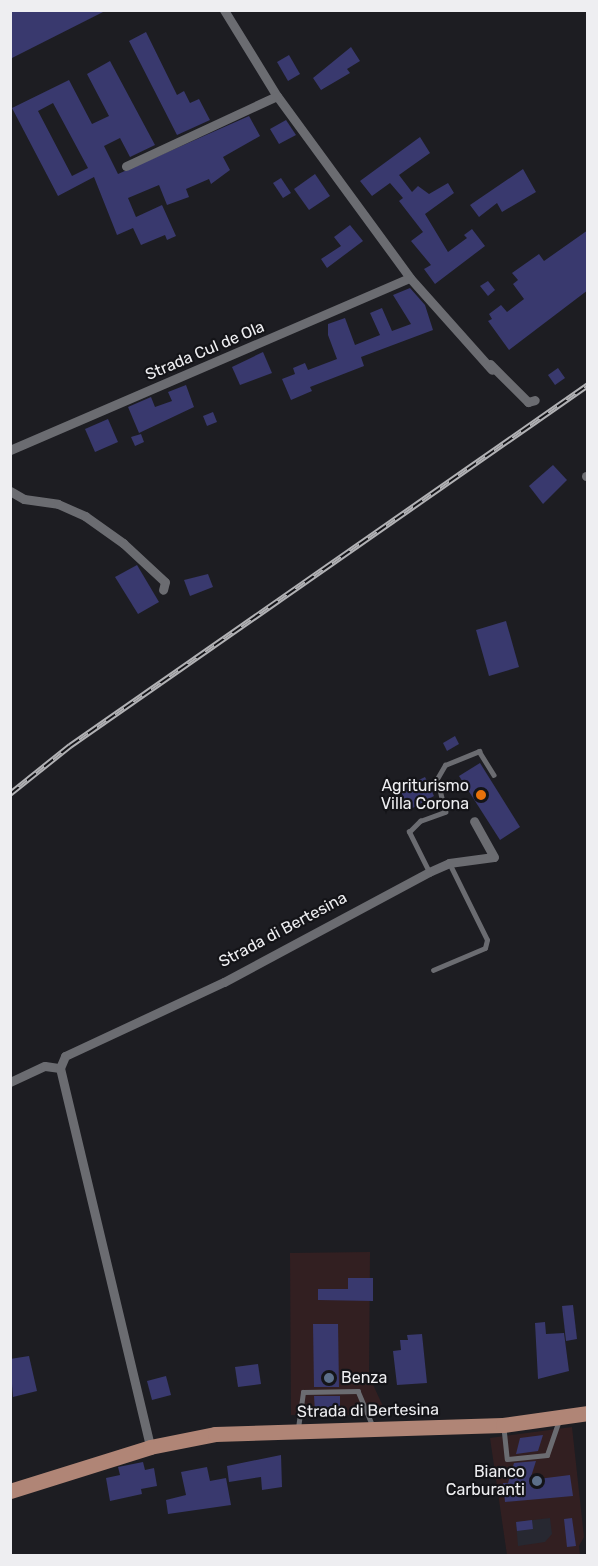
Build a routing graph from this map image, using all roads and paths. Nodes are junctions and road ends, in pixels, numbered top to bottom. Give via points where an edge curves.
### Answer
1 (224, 10) edge
2 (277, 96) junction
3 (126, 166) dead end
4 (410, 278) junction
5 (485, 363) junction
6 (492, 370) dead end
7 (535, 400) dead end
8 (10, 450) edge
9 (10, 491) edge
10 (163, 590) dead end
11 (494, 775) dead end
12 (474, 821) dead end
13 (449, 863) junction
14 (429, 872) junction
15 (434, 970) dead end
16 (60, 1068) junction
17 (10, 1082) edge
18 (588, 1413) edge
19 (560, 1418) junction
20 (503, 1425) junction
21 (374, 1429) junction
22 (297, 1430) junction
23 (150, 1447) junction
24 (10, 1491) edge

1 - 2 street
2 - 3 street
2 - 4 street
4 - 5 street
4 - 8 street, Strada Cul de Ola
5 - 6 street
5 - 7 street via 510,377 528,402
9 - 10 street via 24,499 58,504 85,516 165,582
11 - 14 lane via 479,751 445,765 436,779 446,812 420,821 409,832
12 - 13 street, Strada di Bertesina via 494,857
13 - 14 street, Strada di Bertesina
13 - 15 lane via 487,940 485,948
14 - 16 street, Strada di Bertesina via 224,982 65,1056
16 - 17 street via 45,1066
16 - 23 street
18 - 19 main road, Strada di Bertesina
19 - 20 main road, Strada di Bertesina
19 - 20 lane via 547,1455 507,1460
20 - 21 main road, Strada di Bertesina
21 - 22 main road, Strada di Bertesina
21 - 22 lane via 358,1391 303,1392
22 - 23 main road, Strada di Bertesina via 216,1434
23 - 24 main road, Strada di Bertesina

